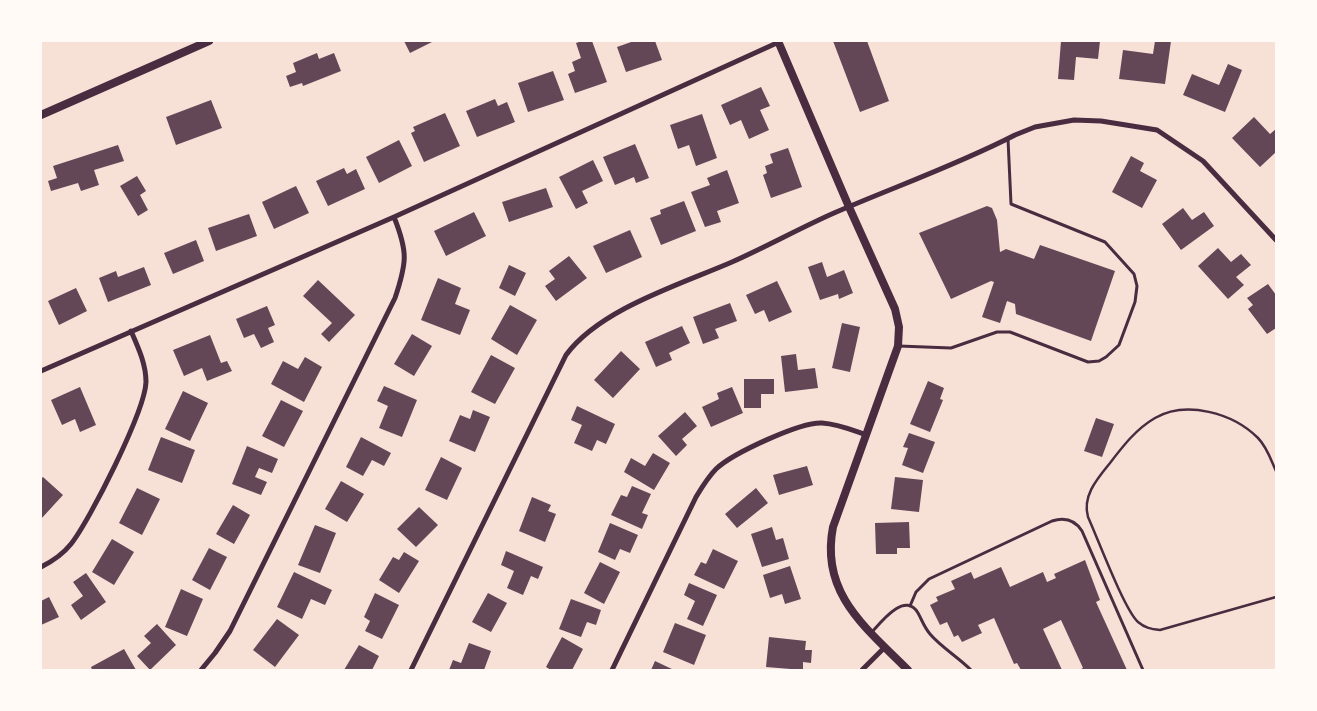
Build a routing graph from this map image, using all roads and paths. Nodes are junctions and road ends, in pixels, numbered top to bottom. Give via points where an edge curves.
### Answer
1 (209, 41) edge
2 (778, 42) edge
3 (41, 115) edge
4 (1008, 139) junction
5 (849, 208) junction
6 (394, 217) junction
7 (1276, 240) edge
8 (131, 331) junction
9 (898, 346) junction
10 (41, 371) edge
11 (866, 435) junction
12 (1276, 471) edge
13 (41, 567) edge
14 (1276, 597) edge
15 (910, 606) junction
16 (872, 632) junction
17 (885, 647) junction
18 (200, 670) edge
19 (411, 670) edge
20 (612, 670) edge
21 (862, 670) edge
22 (908, 670) edge
23 (971, 670) edge
24 (1143, 670) edge

1 - 3 street
2 - 5 street
2 - 6 street
4 - 5 street
4 - 7 street via 1035,127 1074,120 1157,130 1203,161
4 - 9 lane via 1010,204 1105,242 1134,274 1137,286 1135,302 1119,345 1106,358 1088,362 1010,332 997,332 951,348
5 - 9 street via 895,309 899,327
5 - 19 street via 616,313 577,341 556,375
6 - 8 street
6 - 18 street via 405,245 405,263 395,298 230,631
8 - 10 street
8 - 13 street via 142,356 146,384 134,421 86,523 60,556
9 - 11 street
11 - 16 street via 833,526 830,558 842,597
11 - 20 street via 838,425 804,425 732,456 717,468 696,497
12 - 14 path via 1262,442 1249,430 1212,412 1180,409 1156,417 1134,434 1095,482 1086,505 1088,518 1129,607 1138,622 1148,629 1160,630
15 - 16 lane via 892,612
15 - 23 lane via 918,612 928,632
15 - 24 lane via 916,592 929,579 1052,521 1068,519 1082,531
16 - 17 street
17 - 21 street
17 - 22 street

